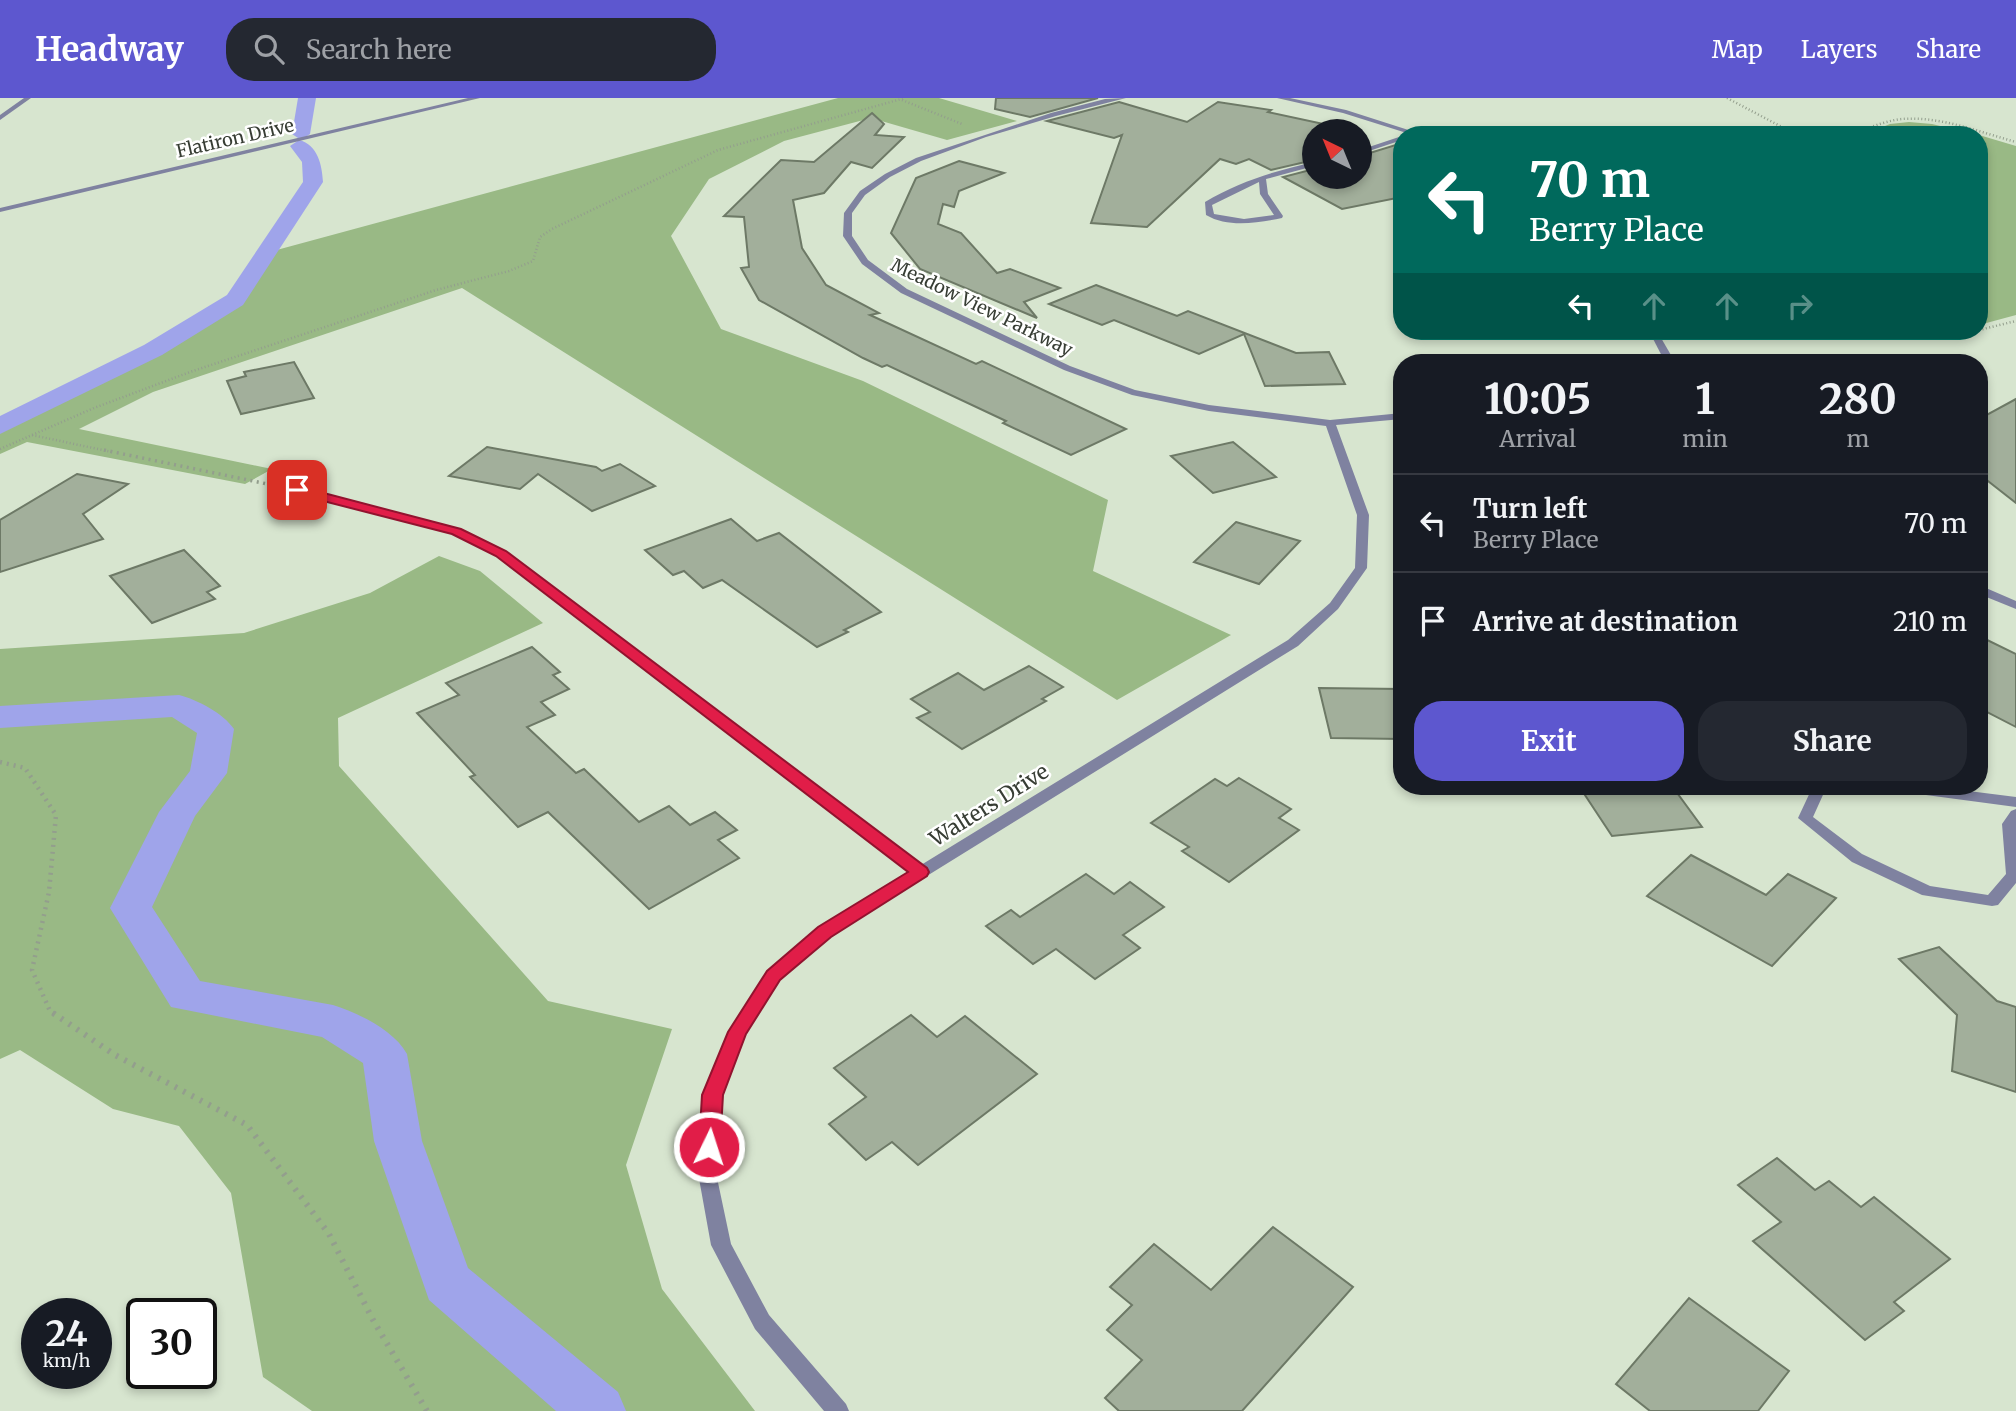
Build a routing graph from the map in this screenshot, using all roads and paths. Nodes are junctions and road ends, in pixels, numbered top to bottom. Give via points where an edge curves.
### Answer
1 (28, 98) edge
2 (477, 98) edge
3 (1123, 98) edge
4 (1280, 98) edge
5 (1727, 98) edge
6 (903, 99) edge
7 (0, 118) edge
8 (964, 124) dead end
9 (1781, 126) edge
10 (1875, 126) edge
11 (1955, 126) edge
12 (1393, 127) edge
13 (1988, 135) edge
14 (1393, 141) edge
15 (2016, 142) edge
16 (1372, 148) edge
17 (1302, 167) edge
18 (1262, 177) junction
19 (0, 210) edge
20 (2016, 321) edge
21 (1988, 327) edge
22 (1393, 417) edge
23 (1330, 423) junction
24 (31, 435) junction
25 (0, 449) edge
26 (256, 481) dead end
27 (297, 490) dead end
28 (1988, 593) edge
29 (2016, 606) edge
30 (0, 762) edge
31 (1816, 795) edge
32 (1963, 795) edge
33 (2016, 802) edge
34 (2016, 814) edge
35 (920, 872) junction
36 (427, 1411) edge
37 (838, 1411) edge

1 - 7 street
2 - 19 street, Flatiron Drive
3 - 23 street, Meadow View Parkway via 1073,108 980,137 884,174 858,196 845,223 851,249 904,291 1067,368 1132,392 1209,408
4 - 12 street
5 - 9 path
6 - 8 path
6 - 24 path via 708,155 552,229 540,237 533,261 522,267 383,307 120,397
10 - 11 path via 1916,119
13 - 15 path
14 - 16 street
17 - 18 street
18 - 18 street via 1208,204 1210,215 1254,223 1279,216 1264,194
20 - 21 path
22 - 23 street, Meadow View Parkway
23 - 35 street, Walters Drive via 1363,515 1362,568 1334,606 1293,643
24 - 25 path
24 - 26 path
27 - 35 street via 457,531 501,553
28 - 29 street
30 - 36 path via 25,768 56,815 49,892 32,970 50,1011 115,1055 247,1125 330,1234 373,1320
31 - 34 street via 1805,818 1857,858 1927,891 1992,901 2014,875 2009,824
32 - 33 street
35 - 37 street, Walters Drive via 824,932 773,975 737,1032 713,1095 707,1172 721,1245 762,1322

